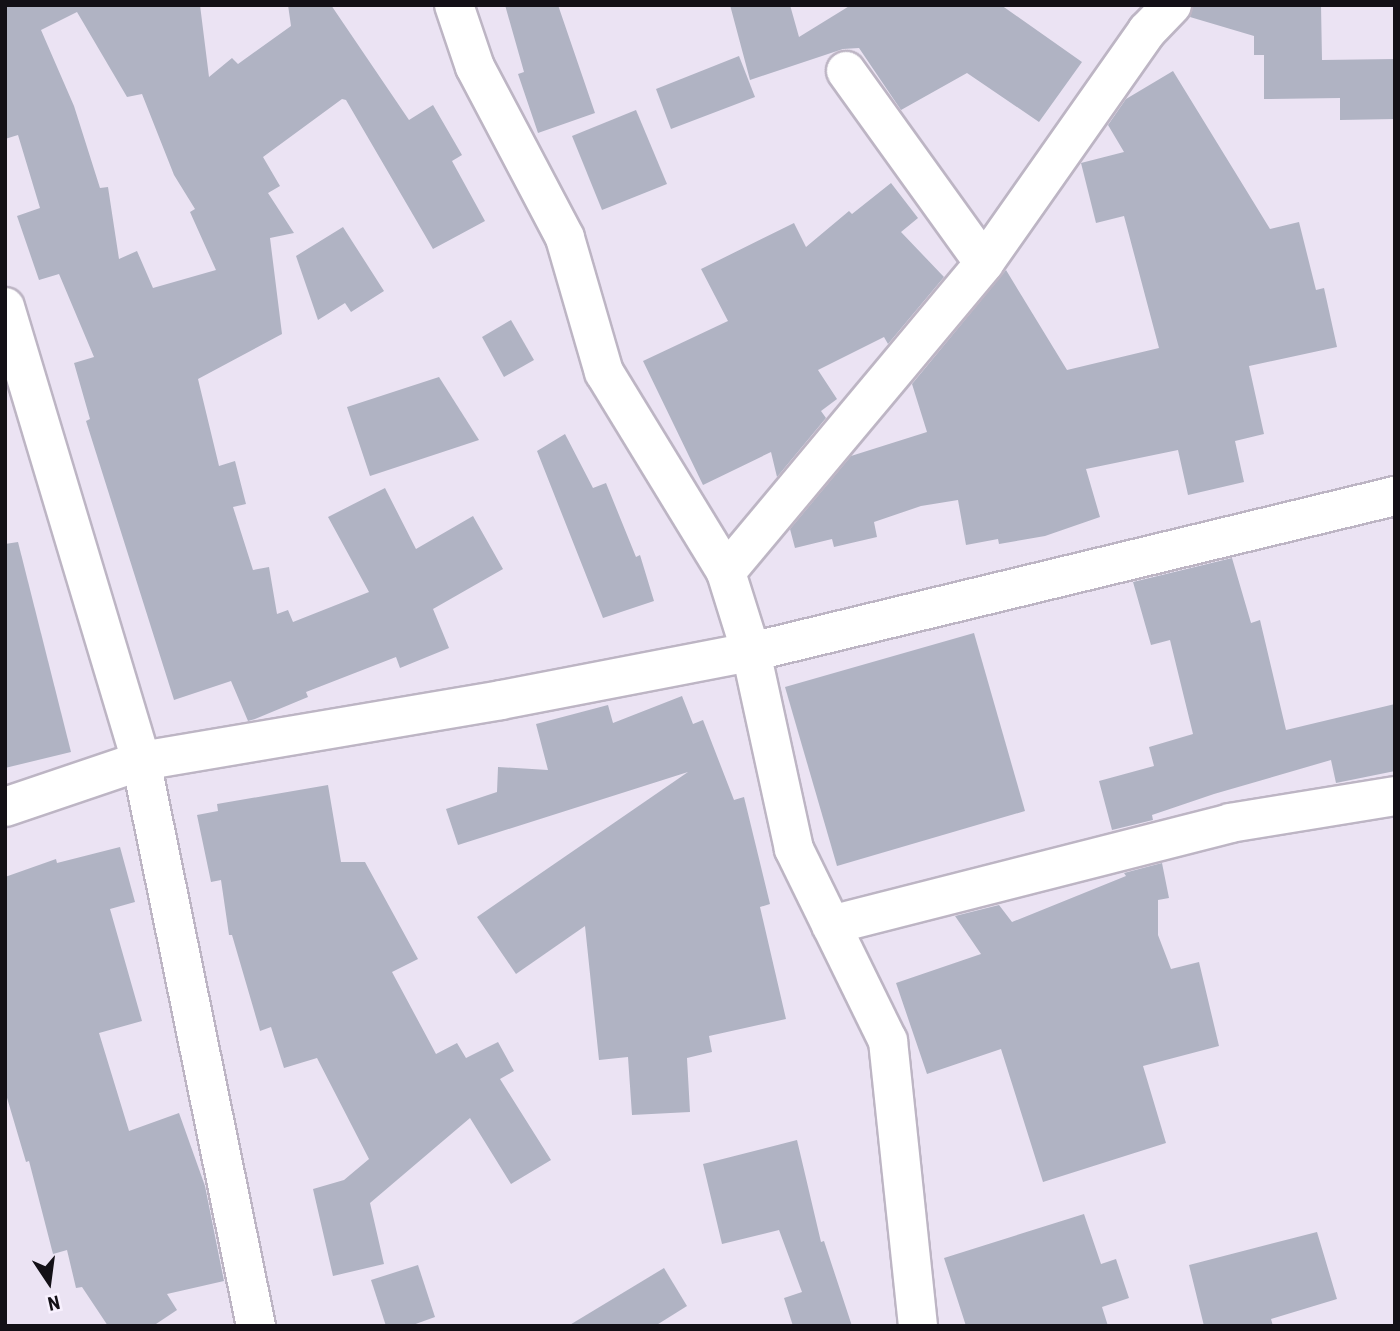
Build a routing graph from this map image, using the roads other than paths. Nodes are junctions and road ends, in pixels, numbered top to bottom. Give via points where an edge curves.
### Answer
1 (454, 5) edge
2 (1172, 5) edge
3 (846, 71) dead end
4 (984, 263) junction
5 (5, 306) edge
6 (1395, 496) edge
7 (726, 572) junction
8 (751, 652) junction
9 (141, 761) junction
10 (1395, 796) edge
11 (5, 807) edge
12 (831, 925) junction
13 (257, 1326) edge
14 (918, 1326) edge

1 - 7 street via 475,67 565,238 604,372
2 - 4 street via 1147,31
3 - 4 street
4 - 7 street
5 - 9 street
6 - 8 street
7 - 8 street
8 - 9 street
8 - 12 street via 794,849
9 - 11 street
9 - 13 street
10 - 12 street via 1230,823
12 - 14 street via 888,1041

